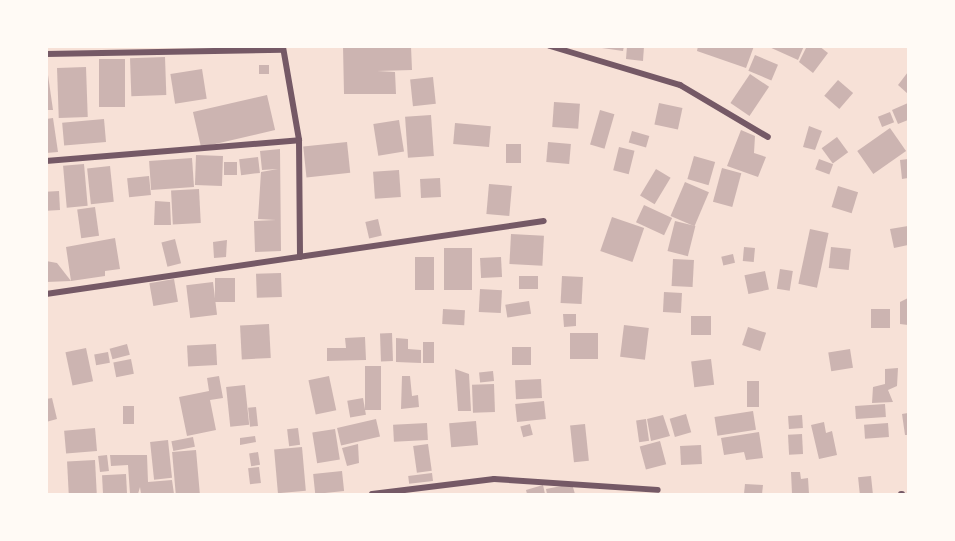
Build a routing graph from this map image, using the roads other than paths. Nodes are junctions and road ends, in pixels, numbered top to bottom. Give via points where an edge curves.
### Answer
1 (550, 46) edge
2 (283, 48) edge
3 (46, 54) edge
4 (768, 137) dead end
5 (299, 140) junction
6 (46, 161) edge
7 (544, 220) dead end
8 (300, 257) junction
9 (46, 294) edge
10 (657, 490) dead end
11 (372, 495) edge

1 - 4 street via 680,85
2 - 3 street
2 - 5 street
5 - 6 street
5 - 8 street
7 - 8 street
8 - 9 street
10 - 11 street via 494,479

